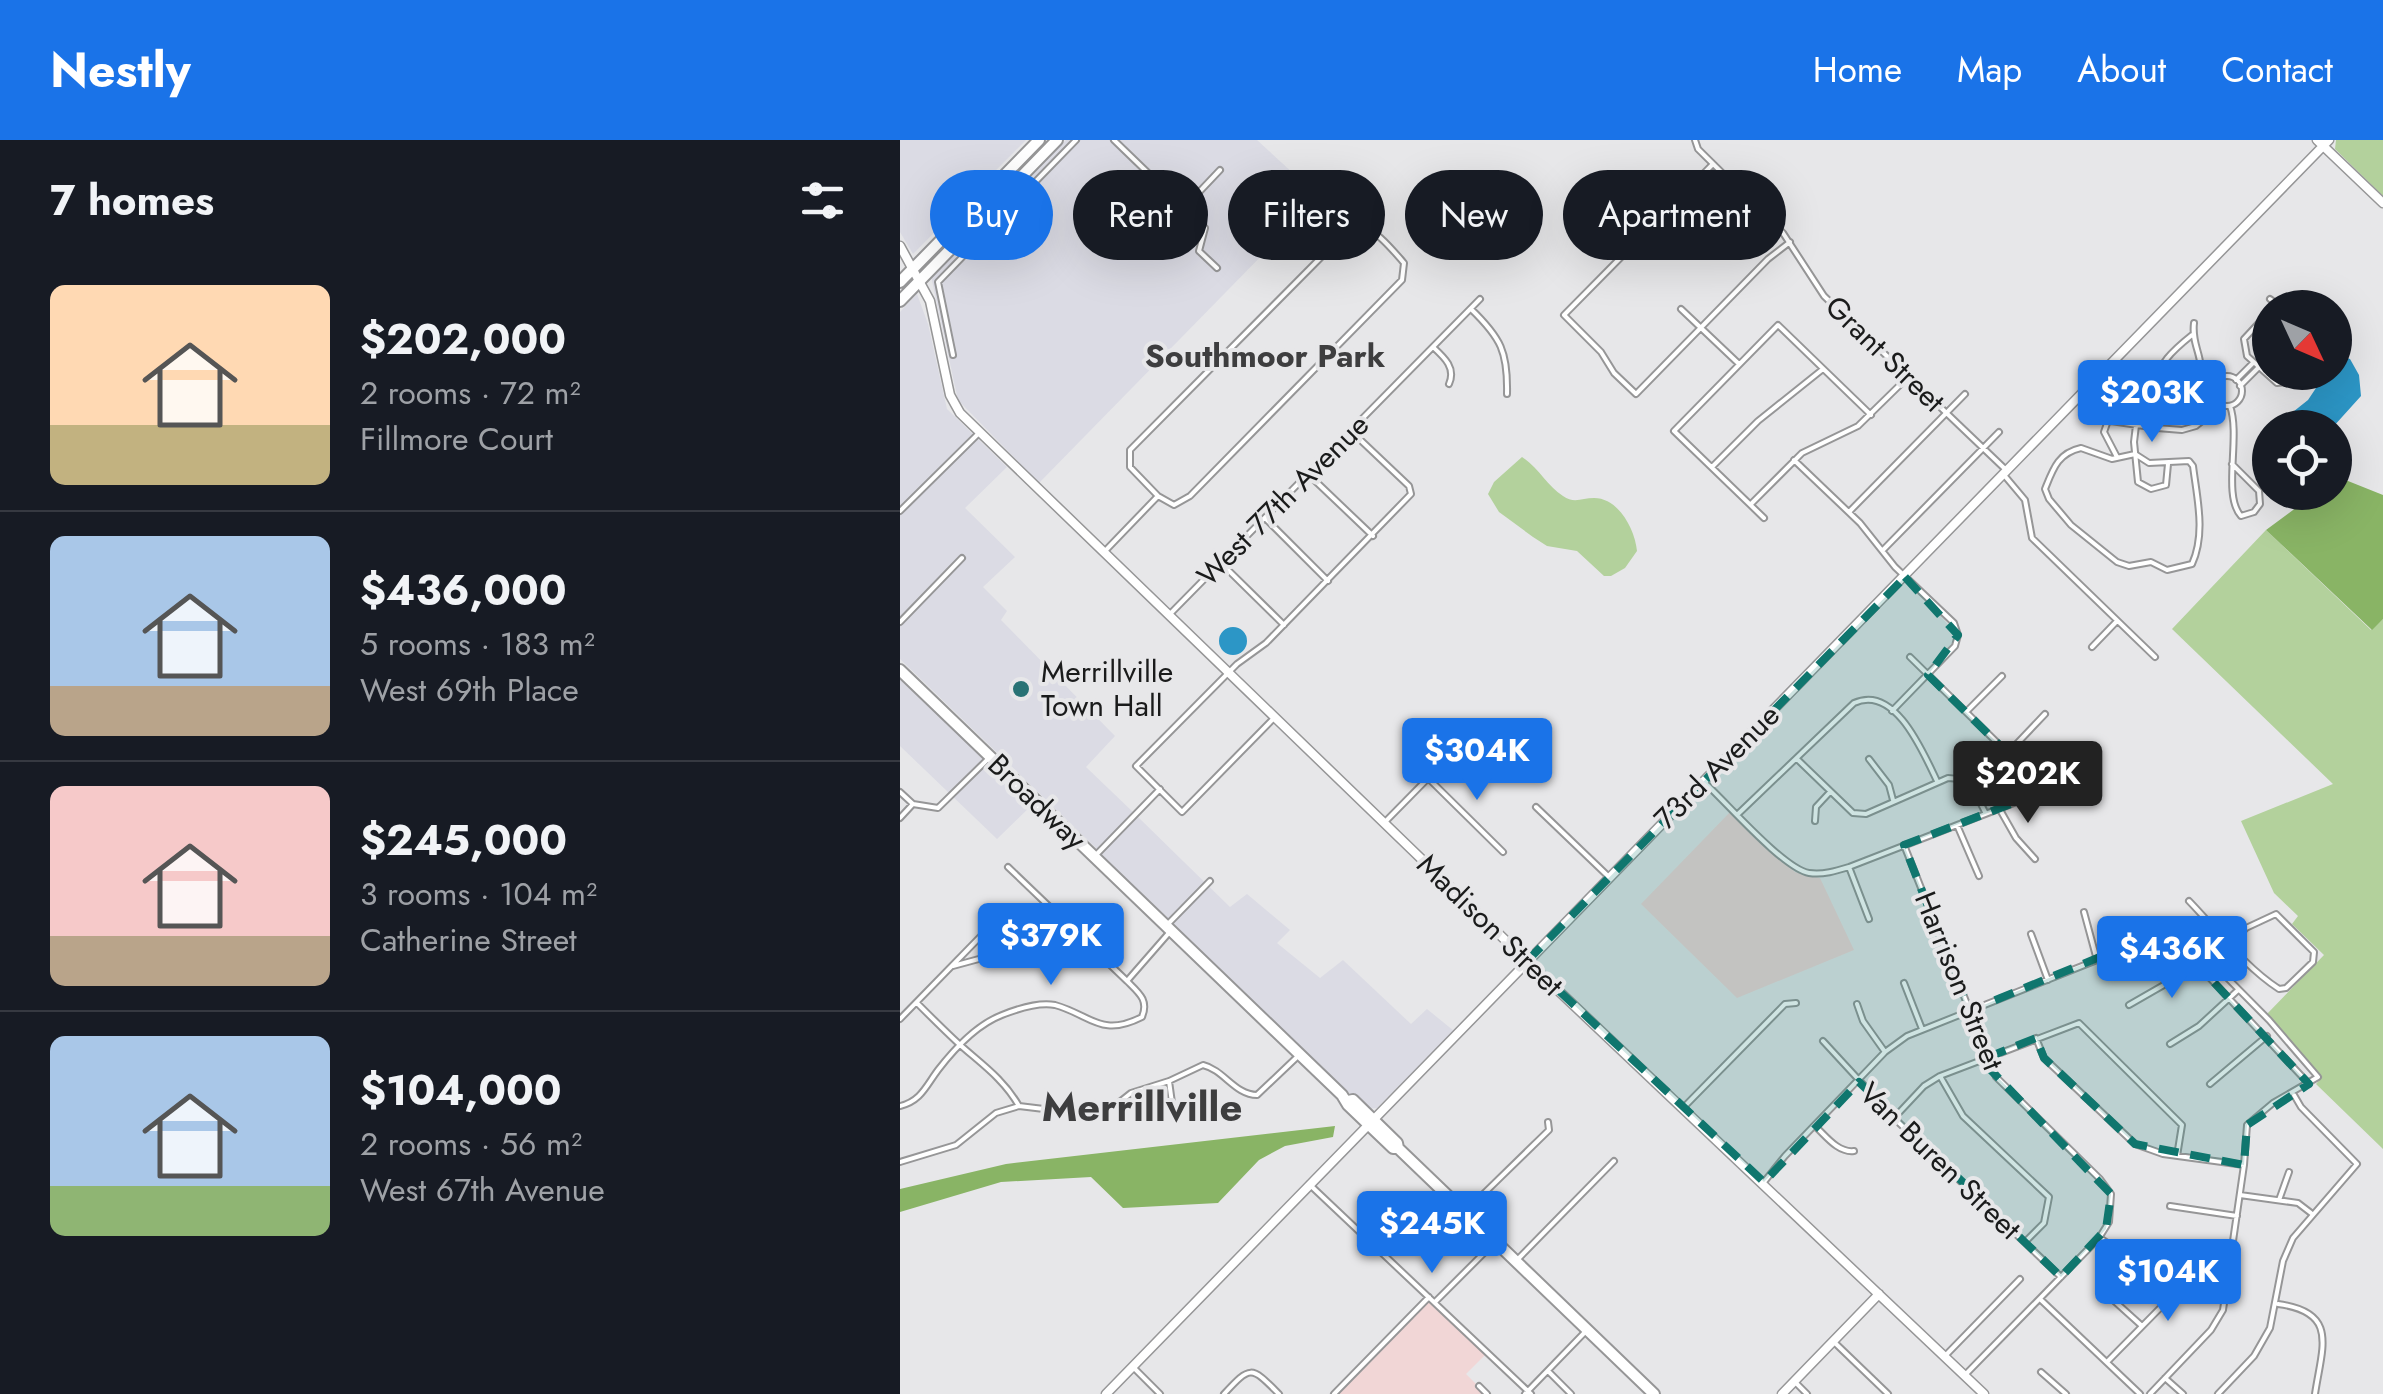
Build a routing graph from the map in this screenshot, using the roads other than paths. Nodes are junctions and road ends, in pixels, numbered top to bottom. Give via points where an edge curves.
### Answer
1 (1039, 140) edge
2 (1057, 140) edge
3 (1076, 140) edge
4 (1114, 140) edge
5 (1695, 140) edge
6 (2323, 142) edge
7 (1713, 164) junction
8 (1027, 170) edge
9 (1047, 170) edge
10 (1145, 170) edge
11 (1220, 170) dead end
12 (1208, 183) edge
13 (2383, 203) edge
14 (1790, 242) junction
15 (900, 246) edge
16 (939, 260) edge
17 (959, 260) edge
18 (1208, 260) edge
19 (914, 268) junction
20 (1217, 268) dead end
21 (920, 280) junction
22 (900, 282) edge
23 (1480, 300) dead end
24 (900, 301) edge
25 (1471, 309) junction
26 (1681, 309) dead end
27 (2194, 322) dead end
28 (1701, 328) junction
29 (2252, 331) edge
30 (2192, 334) junction
31 (1434, 347) junction
32 (941, 352) junction
33 (2252, 361) edge
34 (1739, 364) junction
35 (2252, 368) edge
36 (1823, 369) junction
37 (2252, 370) edge
38 (1908, 377) junction
39 (2236, 380) junction
40 (2199, 383) junction
41 (1448, 384) dead end
42 (2240, 386) junction
43 (2212, 387) junction
44 (2085, 393) junction
45 (1507, 394) dead end
46 (1965, 394) dead end
47 (2215, 401) junction
48 (2222, 405) junction
49 (2230, 406) junction
50 (2112, 412) junction
51 (1946, 413) junction
52 (1871, 414) junction
53 (2137, 417) junction
54 (2107, 418) junction
55 (2136, 426) junction
56 (1351, 431) junction
57 (979, 432) junction
58 (1999, 432) dead end
59 (1983, 448) junction
60 (2134, 454) junction
61 (2118, 457) junction
62 (1794, 460) junction
63 (2168, 464) junction
64 (2232, 464) junction
65 (1712, 467) junction
66 (2006, 473) junction
67 (1308, 474) junction
68 (1158, 496) junction
69 (1751, 504) junction
70 (900, 511) edge
71 (1849, 512) junction
72 (1265, 518) junction
73 (1764, 518) dead end
74 (1372, 536) junction
75 (1105, 551) junction
76 (1882, 551) junction
77 (962, 558) dead end
78 (1221, 563) junction
79 (1905, 578) junction
80 (1328, 581) junction
81 (1170, 614) junction
82 (2117, 620) junction
83 (900, 622) edge
84 (1284, 625) junction
85 (2092, 647) dead end
86 (1910, 656) dead end
87 (2155, 657) dead end
88 (900, 670) edge
89 (1230, 671) junction
90 (1928, 675) junction
91 (2002, 676) dead end
92 (1892, 711) junction
93 (1966, 712) junction
94 (2045, 714) dead end
95 (1274, 718) junction
96 (2008, 753) junction
97 (990, 757) junction
98 (1869, 759) dead end
99 (1797, 760) junction
100 (1443, 763) dead end
101 (1428, 778) junction
102 (1703, 781) junction
103 (1937, 781) junction
104 (1160, 789) junction
105 (900, 792) edge
106 (1830, 792) junction
107 (1894, 800) junction
108 (913, 804) junction
109 (1536, 806) dead end
110 (1999, 808) junction
111 (1738, 814) junction
112 (1986, 814) junction
113 (900, 818) edge
114 (1816, 821) dead end
115 (1384, 822) junction
116 (1957, 825) junction
117 (1904, 845) junction
118 (1503, 852) dead end
119 (1094, 857) junction
120 (2036, 858) dead end
121 (1008, 867) dead end
122 (1849, 867) junction
123 (1979, 876) dead end
124 (1609, 877) junction
125 (1210, 881) dead end
126 (2189, 901) dead end
127 (2084, 912) dead end
128 (1060, 918) junction
129 (1869, 919) dead end
130 (1169, 928) junction
131 (2157, 930) junction
132 (2030, 934) dead end
133 (2230, 943) junction
134 (1013, 951) junction
135 (2097, 960) junction
136 (1527, 961) junction
137 (2192, 963) junction
138 (2210, 963) junction
139 (951, 966) junction
140 (2048, 980) junction
141 (1126, 981) junction
142 (1904, 983) dead end
143 (2238, 990) junction
144 (2229, 999) junction
145 (916, 1002) junction
146 (1796, 1003) dead end
147 (1858, 1004) dead end
148 (2129, 1006) dead end
149 (1969, 1011) junction
150 (900, 1019) edge
151 (1922, 1029) junction
152 (2267, 1036) junction
153 (2036, 1038) junction
154 (1823, 1041) dead end
155 (2170, 1044) dead end
156 (960, 1045) junction
157 (1885, 1052) junction
158 (1300, 1054) junction
159 (1987, 1058) junction
160 (1940, 1076) junction
161 (1169, 1082) junction
162 (1858, 1082) junction
163 (2210, 1084) dead end
164 (2309, 1084) junction
165 (2293, 1094) junction
166 (900, 1106) edge
167 (1019, 1106) junction
168 (1684, 1106) junction
169 (1173, 1110) dead end
170 (1894, 1118) junction
171 (1370, 1121) junction
172 (1548, 1122) dead end
173 (1815, 1126) junction
174 (1854, 1151) dead end
175 (2178, 1156) junction
176 (1614, 1161) dead end
177 (900, 1162) edge
178 (2244, 1164) junction
179 (2290, 1172) dead end
180 (1764, 1182) junction
181 (1309, 1184) junction
182 (2240, 1195) junction
183 (2278, 1200) junction
184 (2170, 1206) dead end
185 (1465, 1213) junction
186 (2312, 1214) junction
187 (2237, 1216) junction
188 (2099, 1238) junction
189 (1495, 1242) junction
190 (2025, 1242) junction
191 (2174, 1259) junction
192 (1516, 1261) junction
193 (2230, 1266) junction
194 (2061, 1277) junction
195 (2020, 1279) dead end
196 (1879, 1294) junction
197 (1429, 1297) junction
198 (2111, 1298) dead end
199 (2040, 1299) junction
200 (1435, 1303) junction
201 (2276, 1304) junction
202 (2142, 1326) junction
203 (1588, 1330) junction
204 (1833, 1341) junction
205 (1945, 1356) junction
206 (2108, 1361) junction
207 (1133, 1367) junction
208 (1548, 1371) junction
209 (2041, 1372) dead end
210 (1965, 1374) junction
211 (2166, 1378) junction
212 (1794, 1382) junction
213 (1479, 1386) dead end
214 (1528, 1393) edge
215 (1106, 1394) edge
216 (1160, 1394) edge
217 (1224, 1394) edge
218 (1278, 1394) edge
219 (1334, 1394) edge
220 (1487, 1394) edge
221 (1571, 1394) edge
222 (1654, 1394) edge
223 (1782, 1394) edge
224 (1807, 1394) edge
225 (1888, 1394) edge
226 (1984, 1394) edge
227 (2066, 1394) edge
228 (2140, 1394) edge
229 (2150, 1394) edge
230 (2183, 1394) edge
231 (2218, 1394) edge
232 (2315, 1394) edge

1 - 19 main road
2 - 8 main road
3 - 9 street
4 - 10 street
5 - 7 street, Grant Street
6 - 13 street
6 - 44 street, 73rd Avenue
7 - 14 street, Grant Street
7 - 28 street via 1564,316 1636,394
11 - 12 street
14 - 28 street
14 - 38 street, Grant Street via 1820,292
15 - 19 street
16 - 21 main road
17 - 32 street via 938,282 952,353
18 - 20 street
19 - 21 street
19 - 22 main road
21 - 24 main road
21 - 32 street
23 - 25 street, West 77th Avenue
25 - 31 street, West 77th Avenue
25 - 45 street via 1502,344
26 - 28 street
27 - 30 street
28 - 34 street
29 - 33 street via 2243,347
30 - 40 street via 2203,364
30 - 40 street via 2155,380 2164,392
31 - 41 street via 1451,368
31 - 56 street, West 77th Avenue
32 - 57 street, Madison Street via 957,410
34 - 36 street via 1778,325
34 - 65 street via 1674,430
35 - 39 street
36 - 52 street
36 - 65 street
37 - 42 street
38 - 51 street, Grant Street
38 - 52 street
39 - 42 street
39 - 43 street via 2223,377
40 - 43 street
42 - 49 street via 2240,398
43 - 47 street
44 - 50 street
44 - 54 street
44 - 66 street, 73rd Avenue
46 - 51 street
47 - 48 street
47 - 53 street via 2182,420
48 - 49 street
48 - 55 street via 2204,423 2182,430
49 - 64 street via 2236,432
50 - 53 street
50 - 54 street
51 - 59 street, Grant Street
51 - 71 street
52 - 62 street
53 - 55 street
54 - 55 street
54 - 61 street via 2104,432
55 - 60 street
56 - 67 street, West 77th Avenue
56 - 74 street via 1411,494
57 - 70 street
57 - 75 street, Madison Street
58 - 59 street
59 - 66 street, Grant Street
59 - 76 street
60 - 61 street
60 - 63 street
60 - 63 street via 2138,482 2150,489 2166,485
61 - 63 street via 2069,451 2054,464 2045,489 2071,525 2129,566 2185,568 2197,552 2193,466
62 - 69 street
62 - 71 street
64 - 64 street via 2235,510 2247,515 2260,504 2259,491
65 - 69 street
66 - 79 street, 73rd Avenue
66 - 82 street, Grant Street via 2025,500 2032,538
67 - 72 street, West 77th Avenue
67 - 74 street
68 - 68 street via 1133,472 1128,460 1134,445 1355,223 1374,233 1404,263 1396,288 1182,502
68 - 75 street
69 - 73 street
71 - 76 street
72 - 78 street, West 77th Avenue
72 - 80 street
74 - 80 street
75 - 81 street, Madison Street
76 - 79 street
77 - 83 street
78 - 81 street, West 77th Avenue
78 - 84 street
79 - 90 street via 1954,623 1958,635
79 - 102 street, 73rd Avenue
80 - 84 street
81 - 89 street, Madison Street
82 - 85 street
82 - 87 street, Grant Street
84 - 89 street
86 - 90 street
88 - 97 main road, Broadway
89 - 95 street, Madison Street
89 - 104 street via 1136,766
90 - 92 street
90 - 93 street
91 - 93 street
92 - 99 street via 1879,700 1854,703
92 - 103 street
93 - 96 street
94 - 96 street
95 - 104 street via 1182,812
95 - 115 street, Madison Street
96 - 110 street via 2038,794
97 - 108 street via 938,808
97 - 119 main road, Broadway
98 - 107 street
99 - 106 street
99 - 111 street
100 - 101 street
101 - 115 street
101 - 118 street
102 - 111 street
102 - 124 street, 73rd Avenue
103 - 107 street
103 - 112 street via 1959,778 1969,784
104 - 119 street
105 - 108 street
106 - 107 street via 1854,813
106 - 114 street via 1816,807
108 - 113 street
109 - 124 street
110 - 112 street
110 - 120 street
111 - 122 street via 1796,868 1818,873
112 - 116 street
115 - 136 street, Madison Street
116 - 117 street
116 - 123 street
117 - 122 street
117 - 149 street, Harrison Street
119 - 130 main road, Broadway
121 - 128 street
122 - 129 street
124 - 136 street, 73rd Avenue
125 - 130 street
126 - 133 street
127 - 135 street
128 - 134 street
128 - 141 street
130 - 141 street
130 - 158 main road, Broadway
131 - 135 street
131 - 137 street via 2165,930
131 - 138 street via 2172,922
132 - 140 street
133 - 133 street via 2276,914 2314,952 2313,962 2286,988 2273,985
133 - 138 street
134 - 139 street
134 - 139 street via 990,933
135 - 140 street
136 - 168 street, Madison Street
136 - 171 street, 73rd Avenue
137 - 144 street
137 - 148 street
138 - 143 street
139 - 145 street
140 - 149 street
141 - 156 street via 1144,997 1146,1009 1132,1022 1093,1024 1052,1004 1035,1006 989,1020
142 - 151 street
143 - 144 street
143 - 164 street via 2317,1074
144 - 152 street
144 - 155 street
145 - 150 street
145 - 156 street
146 - 168 street via 1786,1004
147 - 157 street
149 - 151 street
149 - 159 street, Harrison Street
151 - 157 street
152 - 163 street
152 - 164 street
153 - 159 street
153 - 175 street via 2044,1058 2136,1144
153 - 175 street via 2079,1023 2182,1125
154 - 162 street, Van Buren Street
156 - 166 street via 922,1094
156 - 167 street via 984,1062
157 - 162 street
158 - 161 street via 1257,1095 1203,1064
158 - 171 main road, Broadway
159 - 160 street
159 - 188 street, Harrison Street via 2007,1090 2111,1194 2109,1222
160 - 170 street
160 - 190 street via 1963,1116 2050,1197 2044,1223
161 - 167 street via 1130,1093 1102,1116
161 - 169 street
162 - 170 street, Van Buren Street
162 - 173 street
164 - 165 street
165 - 178 street via 2247,1126
165 - 186 street via 2357,1164
167 - 177 street via 996,1113 956,1144
168 - 180 street, Madison Street
170 - 190 street, Van Buren Street
171 - 181 street, 73rd Avenue
171 - 185 main road, Broadway
172 - 185 street via 1549,1130
173 - 174 street via 1835,1145
173 - 180 street
175 - 178 street
176 - 192 street
178 - 182 street
179 - 183 street
180 - 196 street, Madison Street
181 - 197 street
181 - 207 street, 73rd Avenue
182 - 183 street
182 - 187 street
183 - 186 street
184 - 187 street
185 - 189 main road, Broadway
186 - 201 street via 2287,1249
187 - 193 street
188 - 191 street via 2118,1250
188 - 194 street
189 - 192 main road, Broadway
189 - 200 street
190 - 194 street, Van Buren Street
191 - 193 street
191 - 202 street via 2166,1302
192 - 203 main road, Broadway
193 - 211 street via 2223,1310
194 - 199 street
195 - 205 street
196 - 204 street
196 - 205 street, Madison Street
197 - 200 street
197 - 219 street
198 - 202 street
199 - 206 street
199 - 210 street
200 - 214 street
201 - 231 street via 2254,1356
201 - 232 street via 2302,1307 2319,1322
202 - 206 street
203 - 208 street
203 - 222 main road, Broadway
204 - 212 street
204 - 225 street
205 - 210 street, Madison Street
206 - 228 street
207 - 215 street, 73rd Avenue
207 - 216 street
208 - 214 street
208 - 221 street
209 - 227 street
210 - 226 street, Madison Street
211 - 229 street
211 - 230 street
212 - 223 street
212 - 224 street
213 - 220 street
217 - 218 street via 1251,1370

